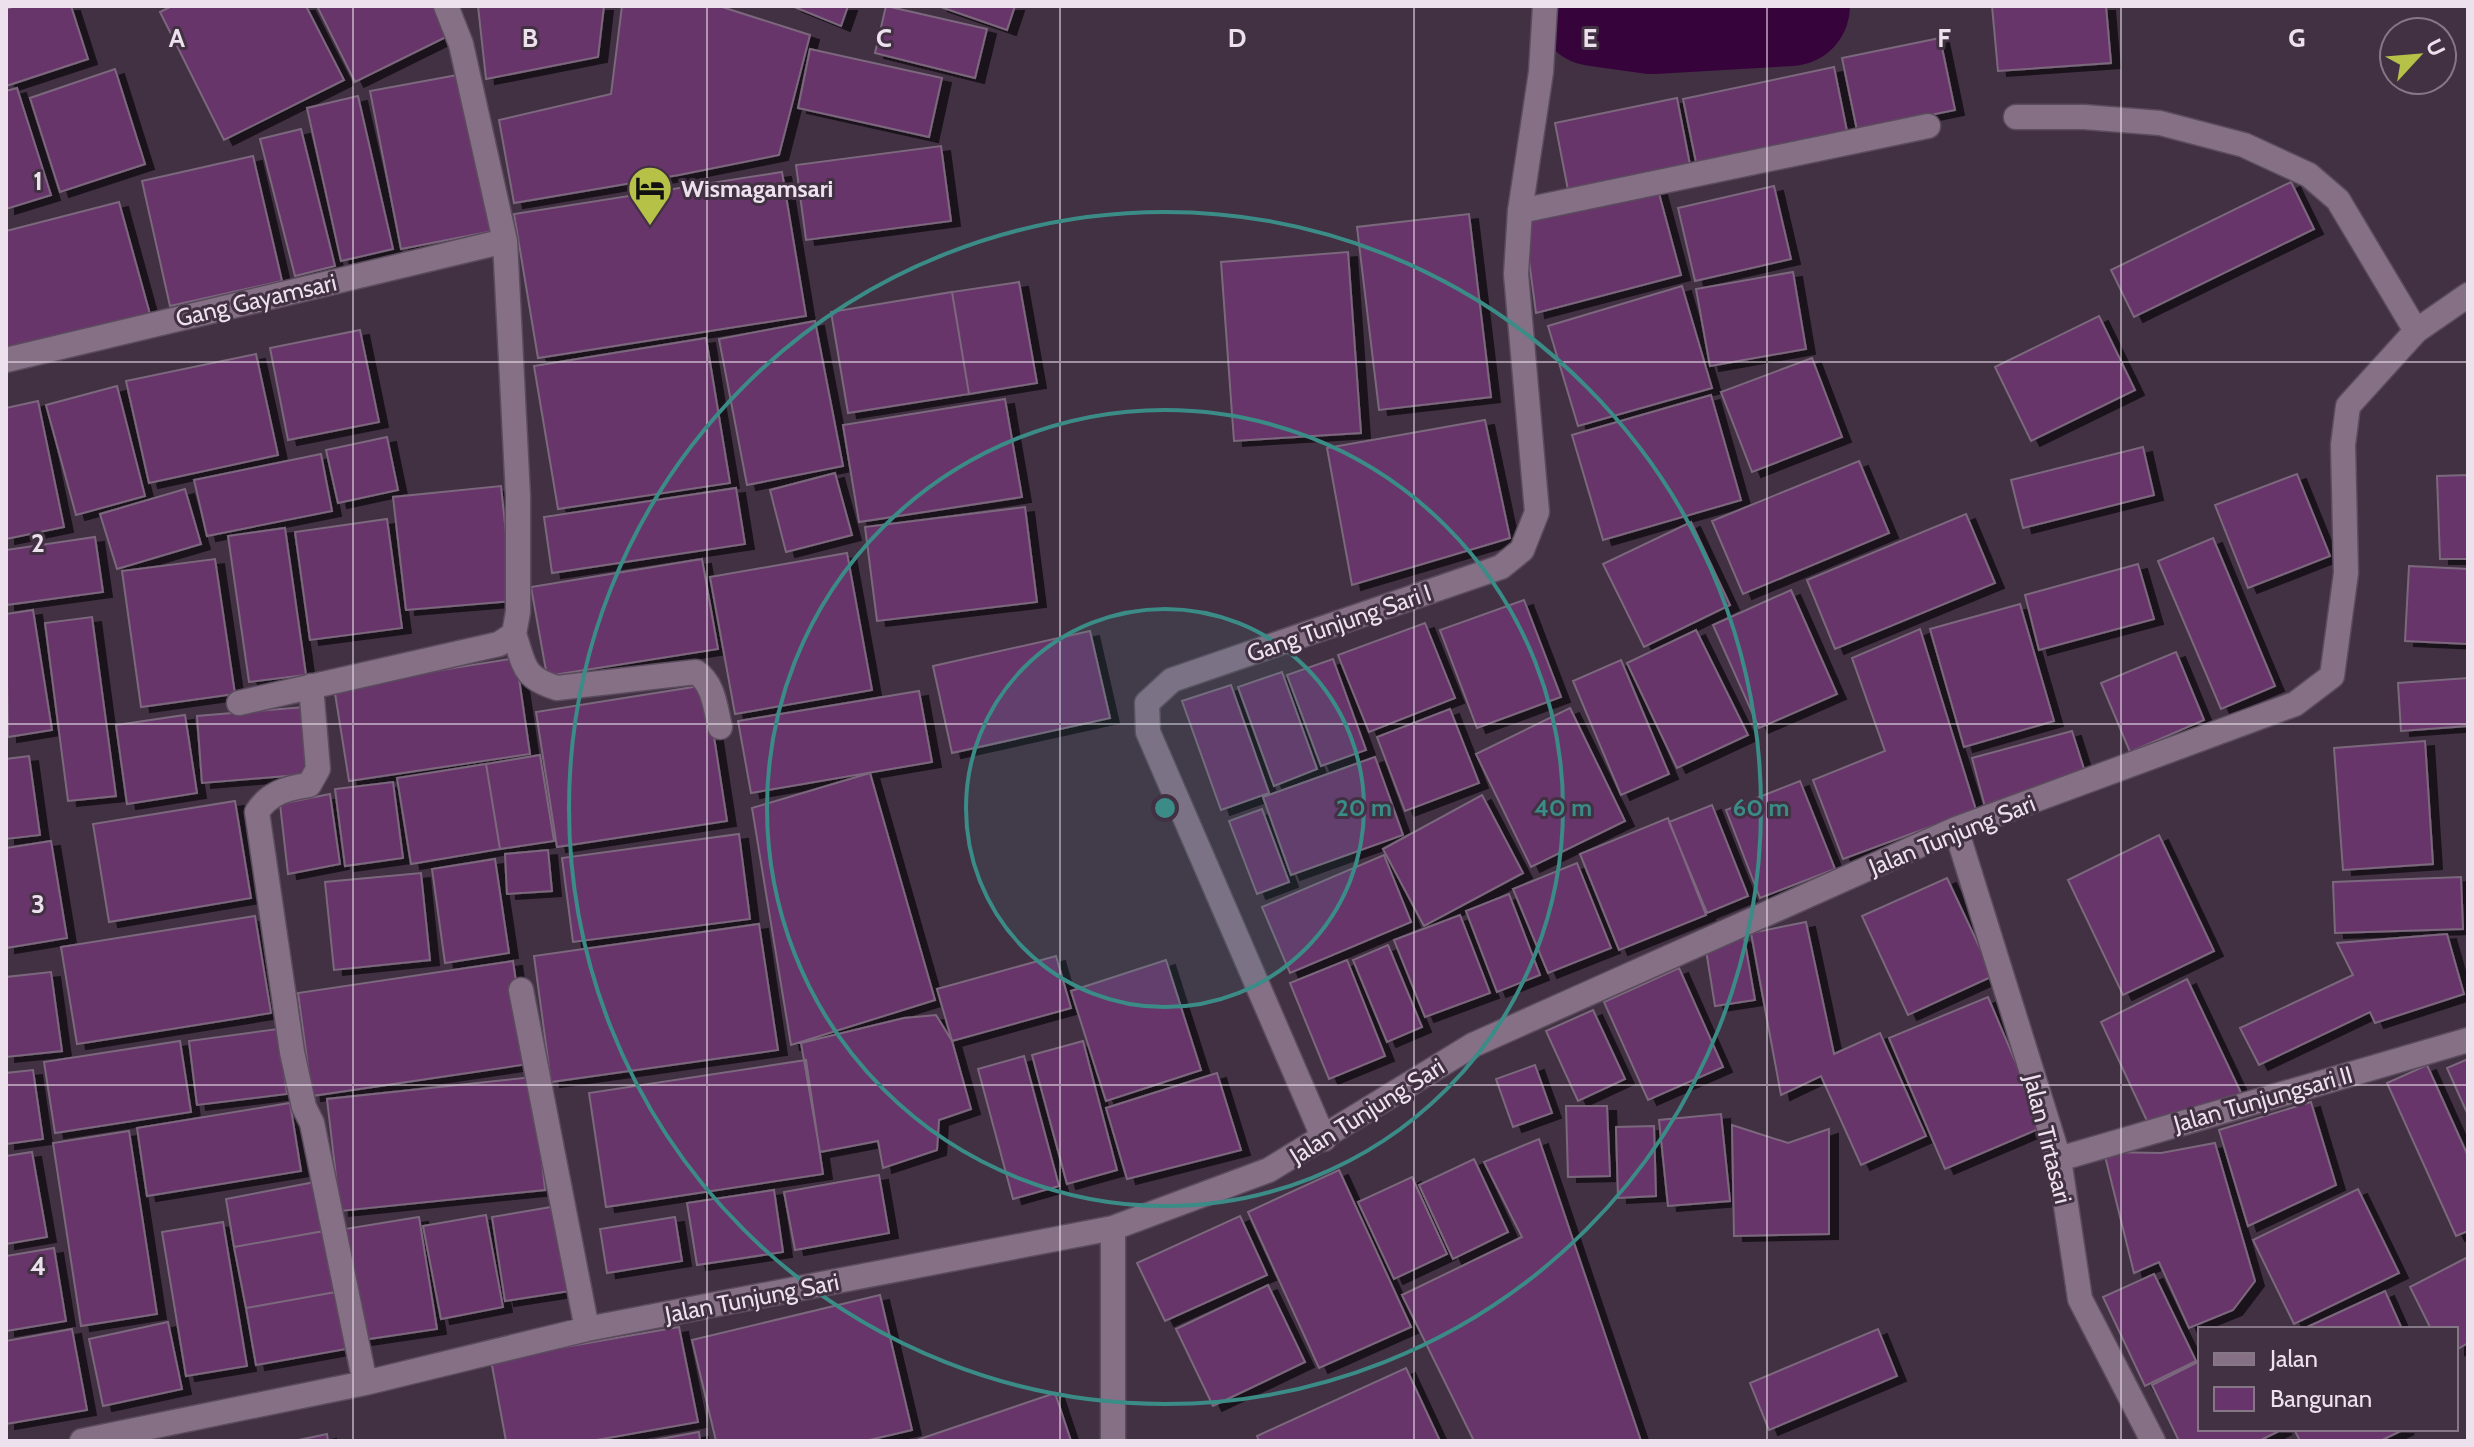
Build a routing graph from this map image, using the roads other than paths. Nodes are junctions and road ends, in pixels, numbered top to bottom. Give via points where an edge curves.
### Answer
1 (446, 6) edge
2 (1545, 6) edge
3 (2016, 117) dead end
4 (1928, 126) dead end
5 (1520, 211) junction
6 (505, 241) junction
7 (2468, 295) edge
8 (2416, 331) junction
9 (6, 360) edge
10 (514, 634) junction
11 (311, 686) junction
12 (239, 703) dead end
13 (720, 727) dead end
14 (1956, 829) junction
15 (521, 990) dead end
16 (2468, 1040) edge
17 (1324, 1139) junction
18 (2059, 1159) junction
19 (1113, 1228) junction
20 (587, 1329) junction
21 (365, 1383) junction
22 (82, 1441) edge
23 (1113, 1441) edge
24 (2153, 1441) edge

1 - 6 street via 461,44
2 - 5 street, Gang Tunjung Sari I via 1541,72
3 - 8 street via 2160,123 2244,145 2309,175 2338,200
4 - 5 street
5 - 17 street, Gang Tunjung Sari I via 1516,274 1537,512 1522,550 1501,567 1172,680 1147,703 1148,732
6 - 9 street, Gang Gayamsari
6 - 10 street via 518,496
7 - 8 street
8 - 14 street, Jalan Tunjung Sari via 2348,406 2343,445 2346,573 2332,676 2295,704
10 - 11 street via 499,644
10 - 13 street via 526,670 537,682 557,688 696,672 711,691
11 - 12 street
11 - 21 street via 318,769 309,785 287,788 265,800 257,812 292,1052 312,1123
14 - 17 street, Jalan Tunjung Sari via 1473,1045
14 - 18 street, Jalan Tirtasari
15 - 20 street
16 - 18 street, Jalan Tunjungsari II
17 - 19 street, Jalan Tunjung Sari via 1269,1170
18 - 24 street, Jalan Tirtasari via 2080,1299
19 - 20 street, Jalan Tunjung Sari
19 - 23 street
20 - 21 street, Jalan Tunjung Sari
21 - 22 street, Jalan Tunjung Sari

